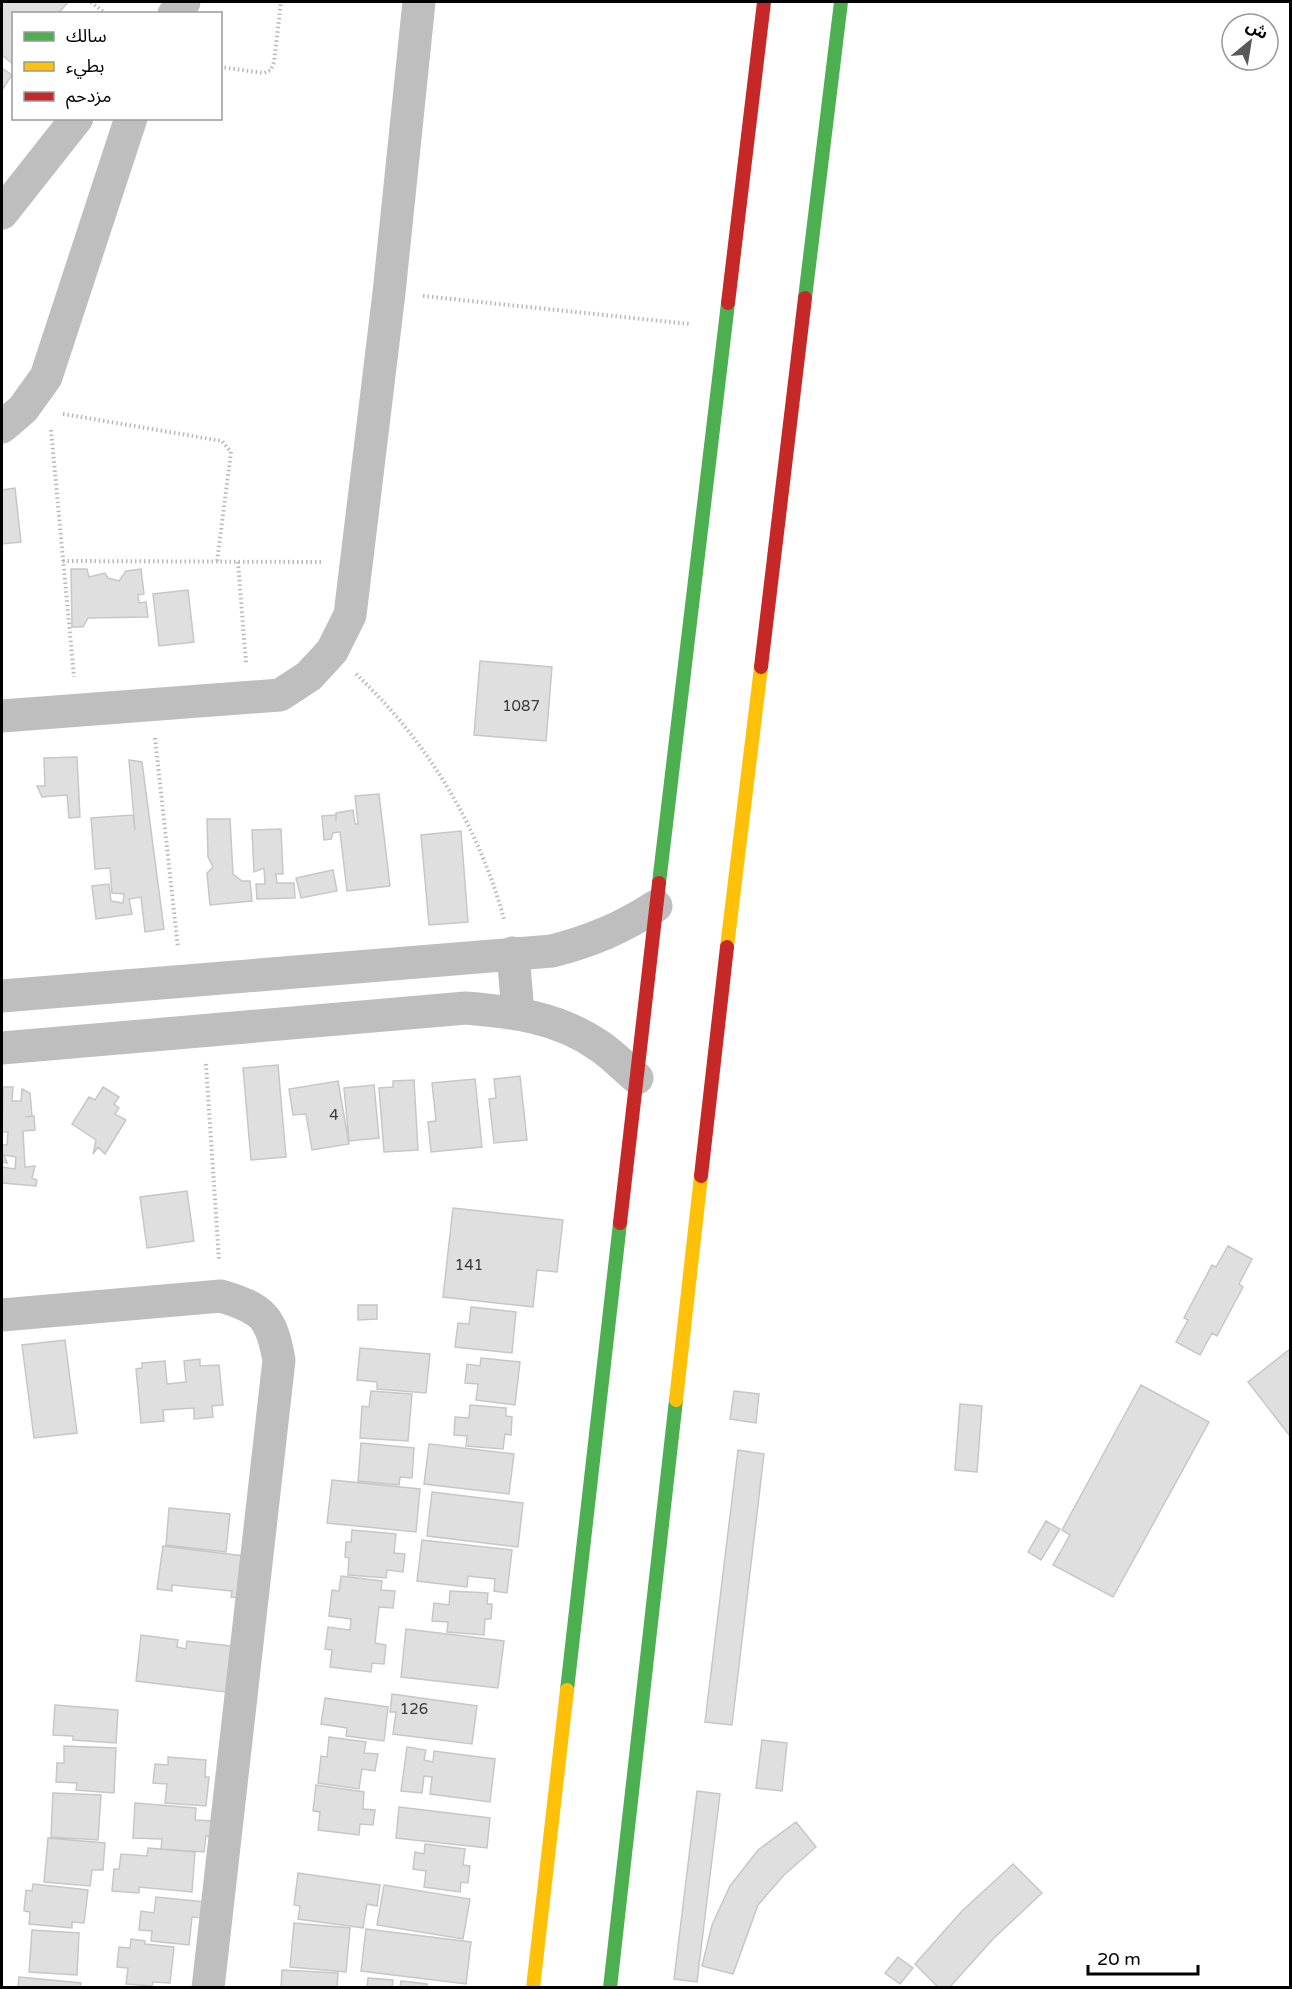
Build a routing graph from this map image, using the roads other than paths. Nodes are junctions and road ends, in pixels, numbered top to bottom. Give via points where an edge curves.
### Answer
1 (419, 2) edge
2 (764, 2) edge
3 (841, 2) edge
4 (75, 120) edge
5 (129, 120) edge
6 (2, 213) edge
7 (2, 427) edge
8 (2, 716) edge
9 (656, 906) junction
10 (513, 953) junction
11 (2, 996) edge
12 (518, 1013) junction
13 (2, 1048) edge
14 (637, 1078) junction
15 (2, 1315) edge
16 (208, 1988) edge
17 (532, 1988) edge
18 (610, 1988) edge

1 - 8 street via 358,562 350,615 332,651 309,676 280,695
2 - 9 street
3 - 18 street via 731,912
4 - 6 street
5 - 7 street via 46,377 23,409
9 - 10 street via 589,942 552,951
9 - 14 street
10 - 11 street
10 - 12 street
12 - 13 street via 466,1008
12 - 14 street via 552,1021 598,1045
14 - 17 street
15 - 16 street via 221,1296 251,1305 273,1328 279,1359

